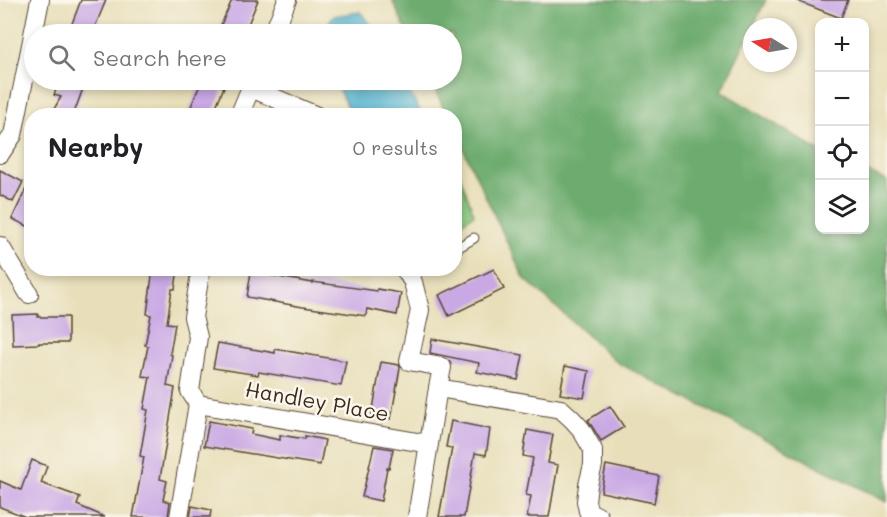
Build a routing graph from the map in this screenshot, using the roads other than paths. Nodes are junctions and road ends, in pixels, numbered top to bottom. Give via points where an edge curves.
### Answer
1 (40, 0) edge
2 (287, 0) edge
3 (35, 24) edge
4 (277, 24) edge
5 (24, 83) edge
6 (250, 90) edge
7 (265, 90) edge
8 (242, 108) edge
9 (301, 108) edge
10 (0, 154) edge
11 (474, 238) dead end
12 (462, 245) edge
13 (0, 246) edge
14 (200, 276) edge
15 (412, 276) edge
16 (29, 294) dead end
17 (438, 388) junction
18 (198, 404) junction
19 (429, 444) junction
20 (591, 515) edge
21 (179, 517) edge
22 (417, 517) edge

1 - 3 street
2 - 4 street
5 - 10 street via 14,135
6 - 8 street
7 - 9 street
11 - 12 lane
13 - 16 street
14 - 18 street via 193,317 198,337 190,391
15 - 17 street via 420,310 409,361 442,367
17 - 19 street
17 - 20 street via 561,409 581,429 593,450 586,501
18 - 19 street, Handley Place
18 - 21 street
19 - 22 street

